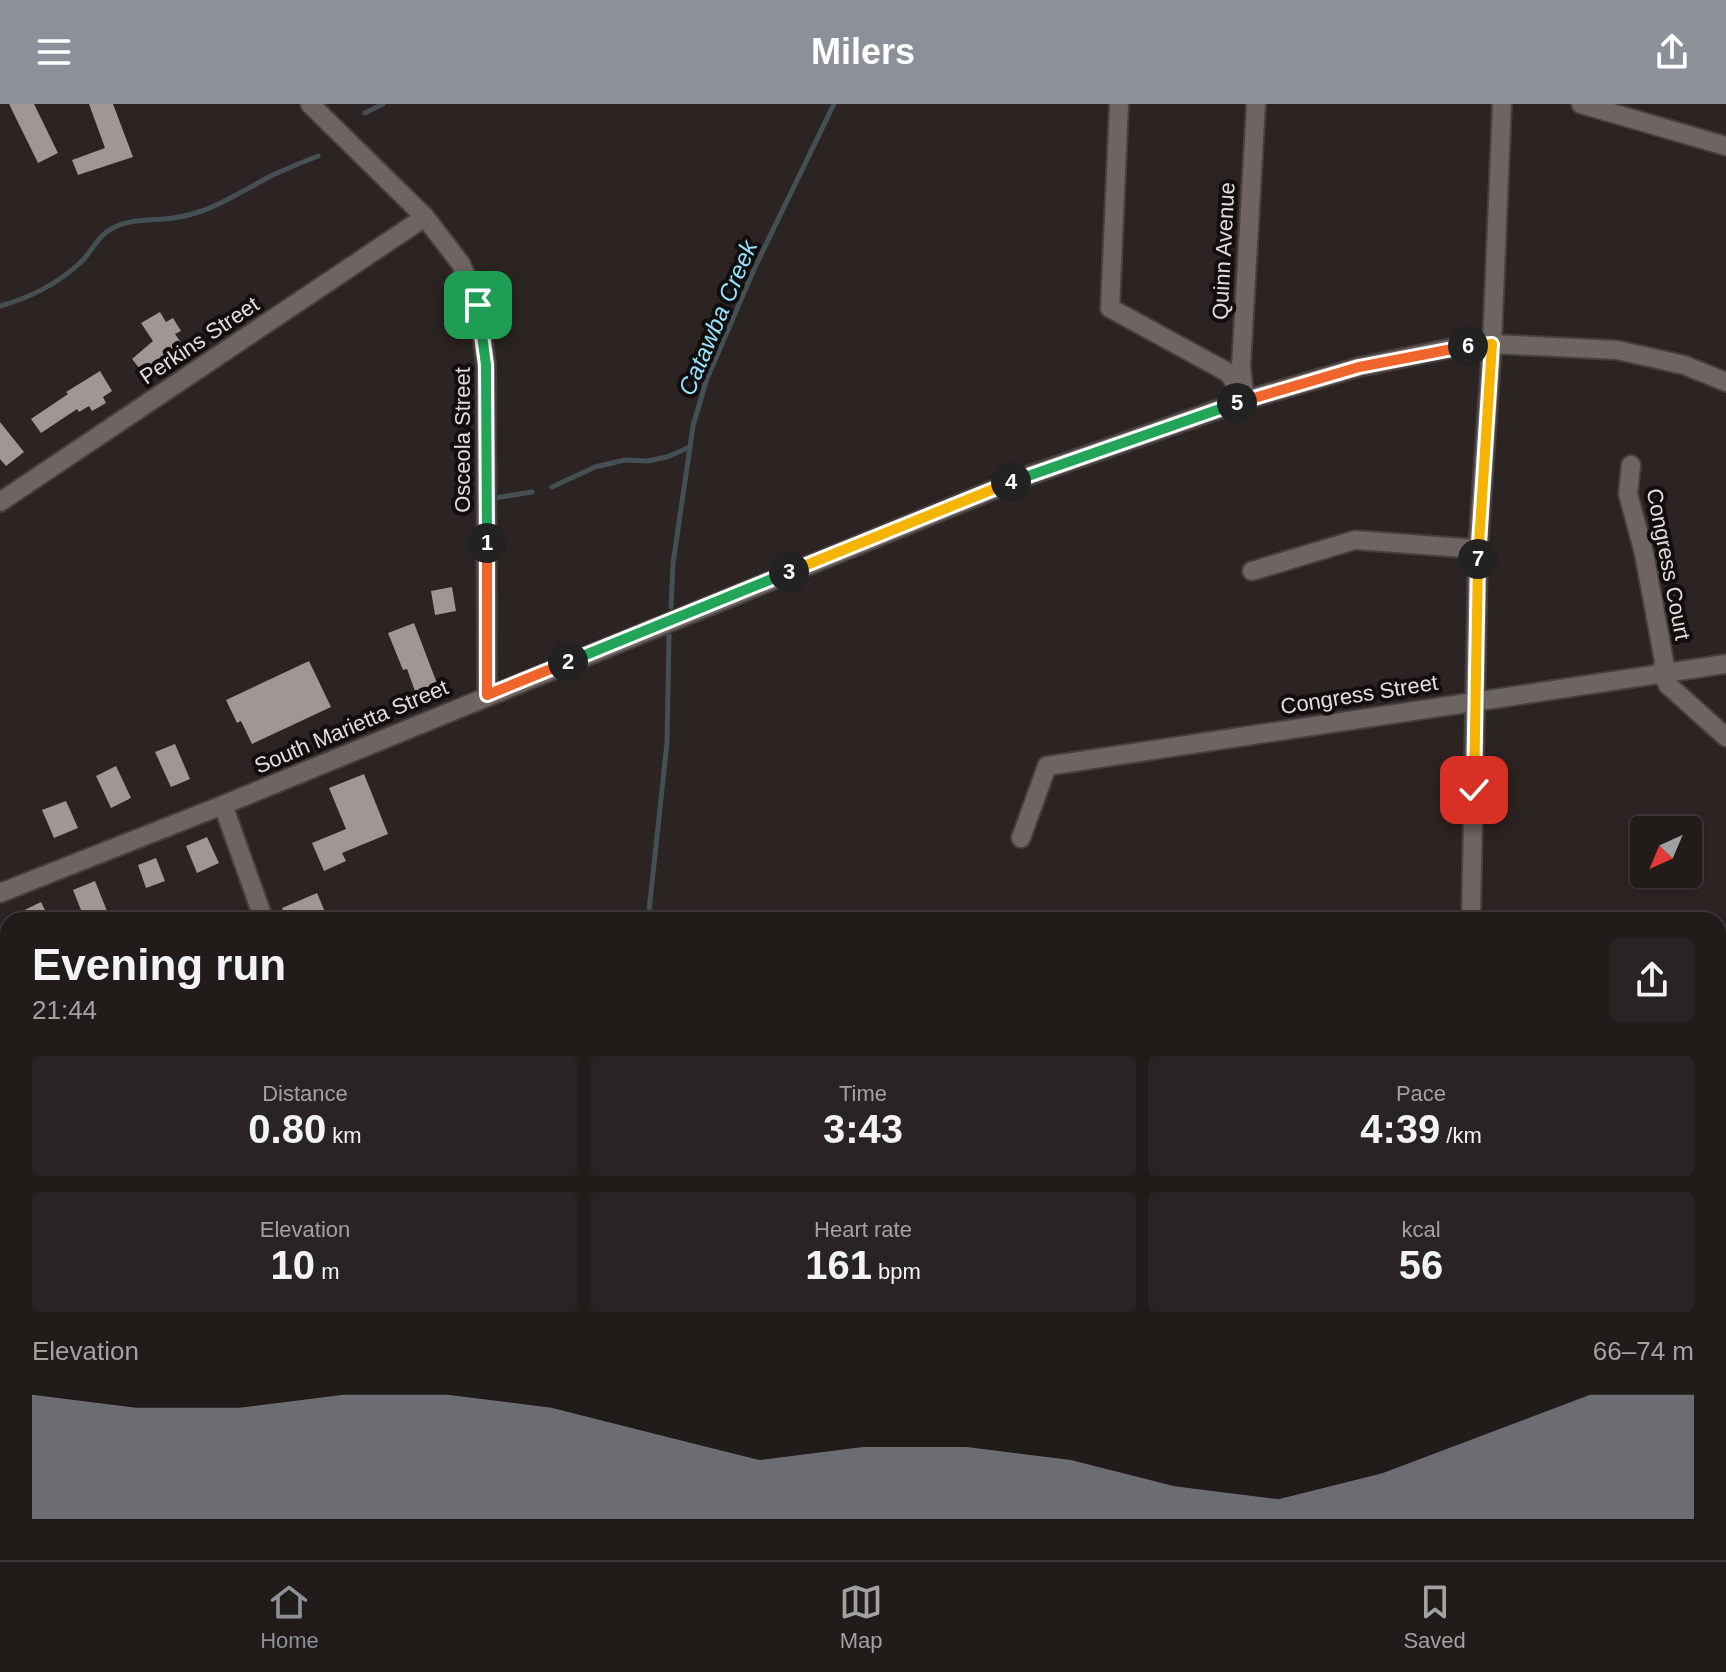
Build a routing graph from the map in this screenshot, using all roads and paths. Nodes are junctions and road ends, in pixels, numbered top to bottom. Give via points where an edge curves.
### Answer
1 (310, 104) edge
2 (1119, 104) edge
3 (1256, 104) edge
4 (1502, 104) edge
5 (1581, 104) edge
6 (1726, 146) edge
7 (425, 217) junction
8 (1492, 344) junction
9 (1726, 382) edge
10 (1245, 400) junction
11 (1631, 465) dead end
12 (0, 502) edge
13 (1478, 549) junction
14 (1252, 571) dead end
15 (1726, 664) edge
16 (1662, 673) junction
17 (487, 695) junction
18 (1475, 701) junction
19 (1726, 737) edge
20 (223, 805) junction
21 (1021, 838) dead end
22 (0, 893) edge
23 (261, 912) edge
24 (1471, 912) edge

1 - 7 street, Osceola Street
2 - 10 street via 1110,308 1229,373
3 - 10 street, Quinn Avenue via 1241,367
4 - 8 street
5 - 6 street
7 - 12 street, Perkins Street
7 - 17 street, Osceola Street via 461,264 478,305 486,365
8 - 9 street, South Marietta Street via 1617,350 1684,365
8 - 10 street, South Marietta Street via 1359,367
8 - 13 street
10 - 17 street, South Marietta Street via 1022,478
11 - 16 street, Congress Court via 1628,494 1644,553
13 - 14 street via 1355,540
13 - 18 street
15 - 16 street, Congress Street
16 - 18 street, Congress Street
16 - 19 street via 1668,685
17 - 20 street, South Marietta Street
18 - 21 street, Congress Street via 1047,766
18 - 24 street
20 - 22 street, South Marietta Street
20 - 23 street

